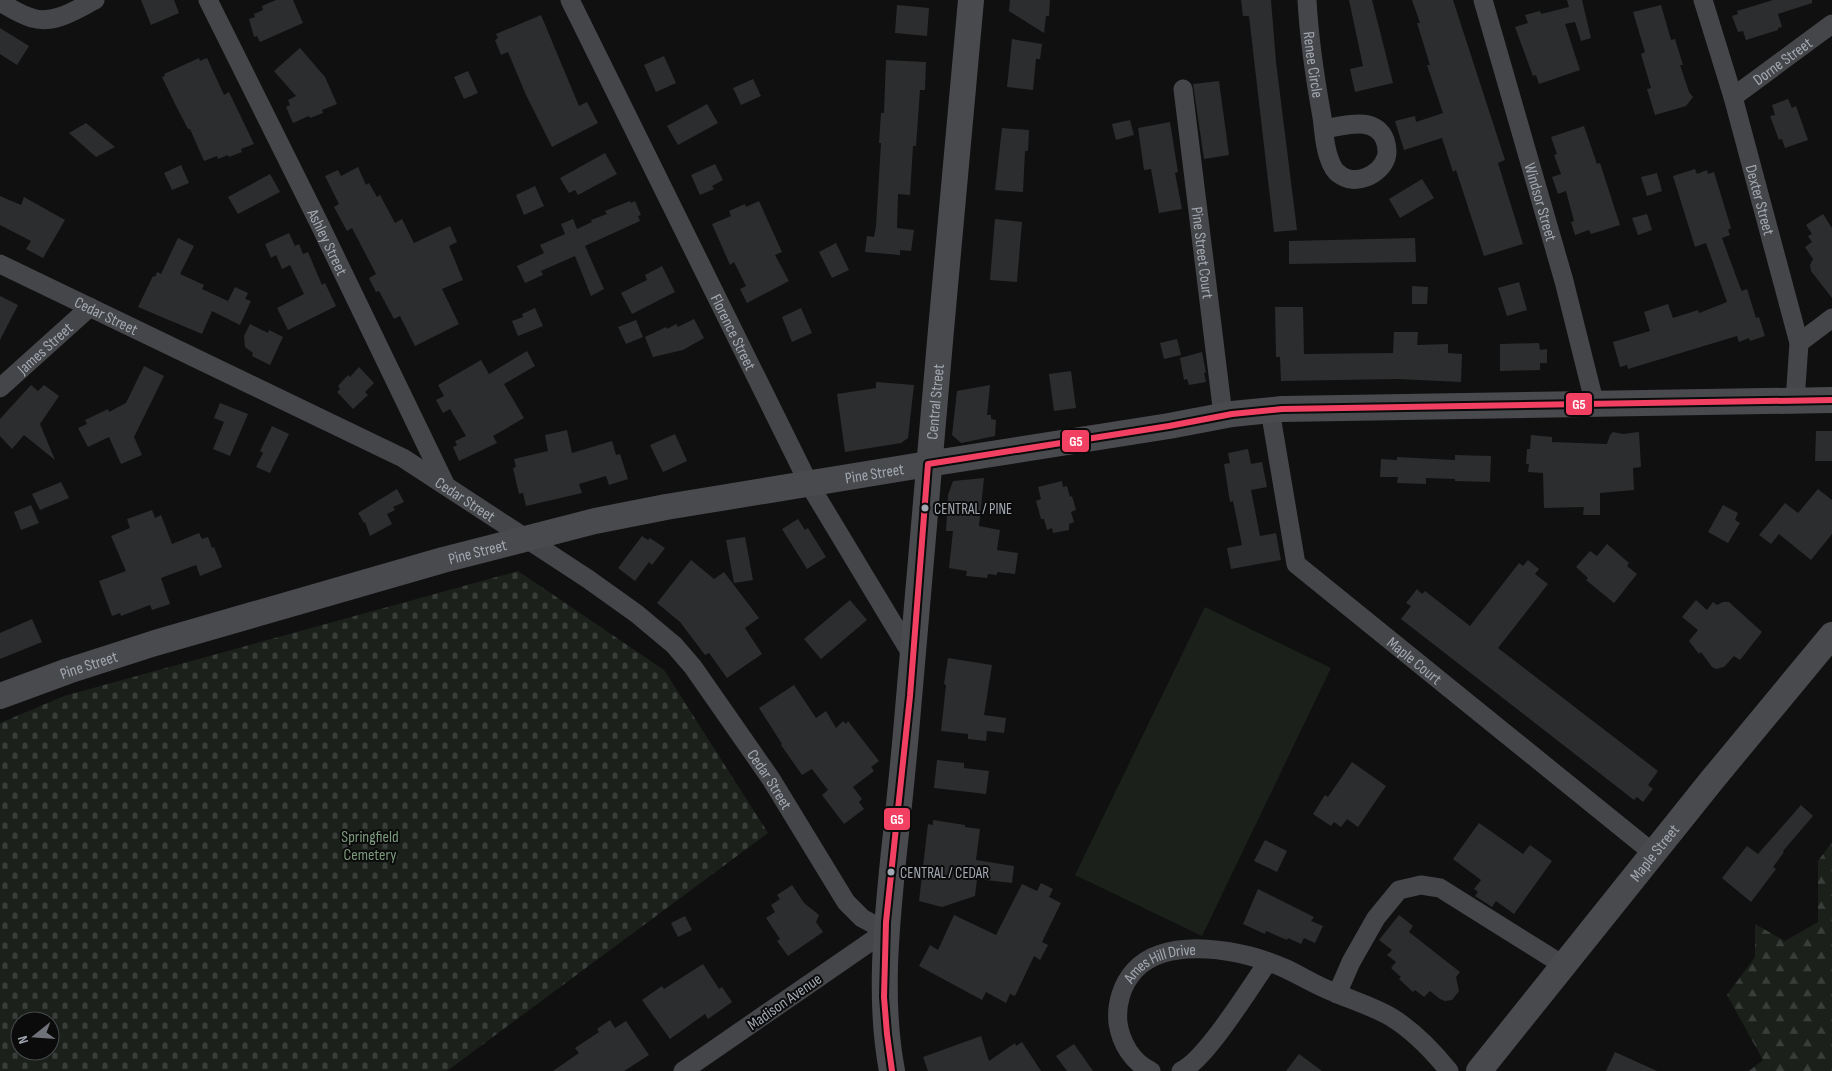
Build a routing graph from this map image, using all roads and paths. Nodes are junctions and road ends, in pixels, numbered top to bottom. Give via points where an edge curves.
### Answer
1 (95, 0) edge
2 (208, 0) edge
3 (570, 0) edge
4 (971, 0) edge
5 (1307, 0) edge
6 (1483, 0) edge
7 (1703, 0) edge
8 (0, 2) edge
9 (1832, 24) edge
10 (1183, 90) dead end
11 (1733, 97) junction
12 (1324, 129) dead end
13 (0, 264) edge
14 (90, 307) junction
15 (1832, 318) edge
16 (1799, 343) junction
17 (0, 388) edge
18 (1832, 400) edge
19 (1795, 401) junction
20 (1596, 405) junction
21 (1270, 410) junction
22 (1223, 416) junction
23 (928, 464) junction
24 (809, 484) junction
25 (446, 486) junction
26 (526, 538) junction
27 (1832, 635) edge
28 (912, 655) junction
29 (0, 696) edge
30 (1654, 853) junction
31 (886, 931) junction
32 (1268, 962) junction
33 (1563, 965) junction
34 (1338, 994) junction
35 (683, 1071) edge
36 (892, 1071) edge
37 (1151, 1071) edge
38 (1181, 1071) edge
39 (1449, 1071) edge
40 (1479, 1071) edge

1 - 8 street via 46,20 28,17
2 - 25 street, Ashley Street
3 - 24 street, Florence Street
4 - 23 main road, Central Street
5 - 12 street, Renee Circle
6 - 20 street, Windsor Street via 1564,281
7 - 11 street, Dexter Street
9 - 11 street, Dorne Street
10 - 22 street, Pine Street Court
11 - 16 street, Dexter Street
13 - 14 street, Cedar Street
14 - 17 street, James Street
14 - 25 street, Cedar Street via 403,458
15 - 16 street
16 - 19 street, Dexter Street
18 - 19 main road, Pine Street
19 - 20 main road, Pine Street
20 - 21 main road, Pine Street
21 - 22 main road, Pine Street
21 - 30 street, Maple Court via 1296,564
22 - 23 main road, Pine Street
23 - 24 main road, Pine Street
23 - 28 main road, Central Street
24 - 26 main road, Pine Street via 657,509
24 - 28 street, Florence Street
25 - 26 street, Cedar Street
26 - 29 main road, Pine Street via 155,643
26 - 31 street, Cedar Street via 618,600 674,645 771,779 846,902 862,918
27 - 30 main road, Maple Street
28 - 31 main road, Central Street
30 - 33 main road, Maple Street
31 - 35 street, Madison Avenue
31 - 36 main road, Central Street via 885,1010
32 - 34 street, Ames Hill Drive
32 - 37 street, Ames Hill Drive via 1231,952 1190,949 1156,955 1139,966 1122,992 1118,1022 1130,1054
32 - 38 street via 1209,1046
33 - 34 street via 1440,888 1421,885 1399,890 1376,918 1351,962
33 - 40 main road, Maple Street
34 - 39 street, Ames Hill Drive via 1391,1017 1427,1046

